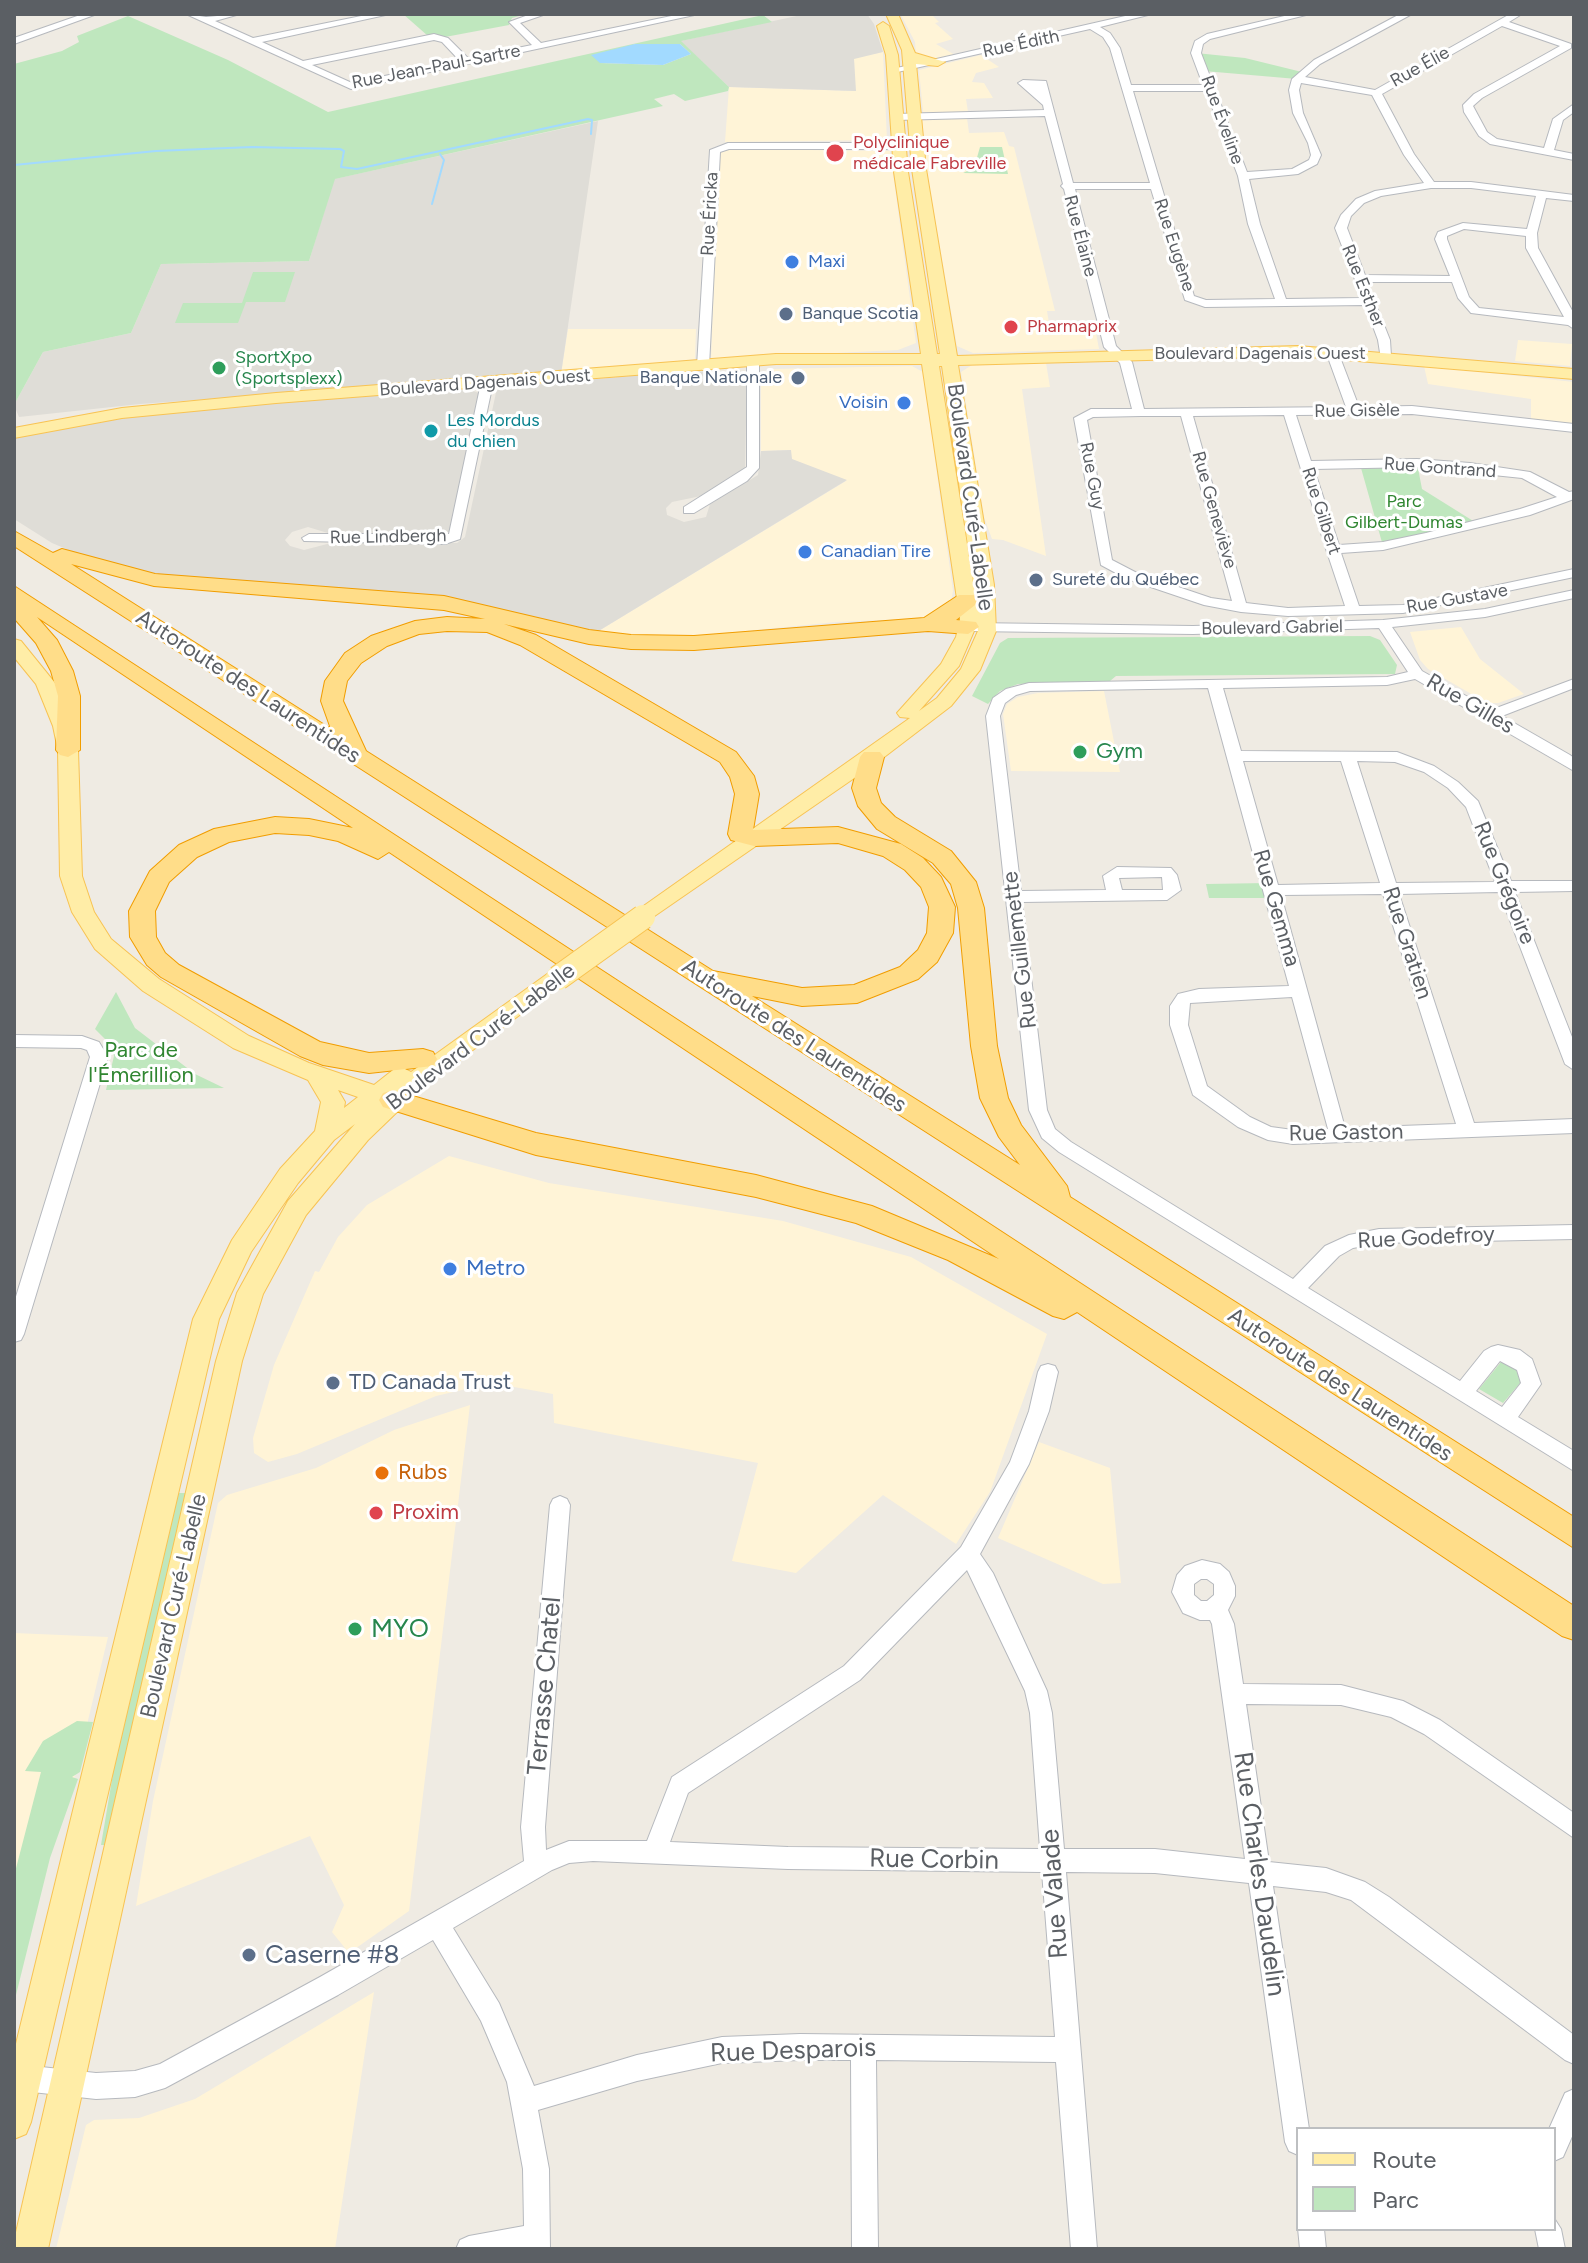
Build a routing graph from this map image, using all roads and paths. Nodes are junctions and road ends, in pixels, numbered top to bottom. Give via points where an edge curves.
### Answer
1 (92, 14) edge
2 (191, 14) edge
3 (235, 14) edge
4 (385, 14) edge
5 (541, 14) edge
6 (694, 14) edge
7 (876, 14) edge
8 (892, 14) edge
9 (1147, 14) edge
10 (1305, 14) edge
11 (1374, 14) edge
12 (1407, 14) edge
13 (1517, 14) edge
14 (206, 20) junction
15 (1394, 21) junction
16 (1501, 23) junction
17 (1093, 27) junction
18 (254, 41) junction
19 (17, 42) edge
20 (539, 47) junction
21 (910, 61) junction
22 (938, 62) joint
23 (467, 63) junction
24 (302, 64) junction
25 (893, 70) junction
26 (1297, 79) junction
27 (1126, 88) junction
28 (1210, 88) junction
29 (1376, 93) junction
30 (1574, 107) edge
31 (914, 116) junction
32 (896, 117) junction
33 (898, 146) junction
34 (1548, 153) junction
35 (1574, 157) edge
36 (1243, 176) junction
37 (1431, 185) junction
38 (1066, 186) junction
39 (1155, 186) junction
40 (1542, 193) junction
41 (1574, 198) edge
42 (1531, 233) junction
43 (1359, 278) junction
44 (1455, 279) junction
45 (1370, 301) junction
46 (1282, 303) junction
47 (1573, 324) edge
48 (1332, 352) junction
49 (929, 354) junction
50 (1117, 355) junction
51 (1385, 356) junction
52 (950, 359) junction
53 (753, 364) junction
54 (703, 366) junction
55 (1572, 374) edge
56 (487, 383) junction
57 (1354, 411) junction
58 (1289, 412) junction
59 (1139, 413) junction
60 (1186, 413) junction
61 (1574, 428) edge
62 (14, 430) edge
63 (1306, 465) junction
64 (1571, 496) edge
65 (689, 510) dead end
66 (309, 538) dead end
67 (18, 539) edge
68 (1333, 549) junction
69 (1106, 562) joint
70 (1574, 573) edge
71 (14, 592) edge
72 (1574, 594) edge
73 (967, 600) junction
74 (14, 606) edge
75 (1241, 608) junction
76 (1353, 610) junction
77 (928, 624) junction
78 (1383, 624) junction
79 (978, 628) junction
80 (14, 645) edge
81 (1417, 674) junction
82 (1214, 682) junction
83 (1574, 683) edge
84 (1490, 715) junction
85 (68, 750) junction
86 (1347, 755) junction
87 (1235, 756) junction
88 (872, 757) junction
89 (358, 758) junction
90 (1574, 766) edge
91 (747, 836) junction
92 (1574, 886) edge
93 (1506, 887) junction
94 (1390, 888) junction
95 (1273, 890) junction
96 (1115, 896) dead end
97 (1014, 897) junction
98 (493, 910) junction
99 (552, 974) junction
100 (700, 976) junction
101 (1300, 991) junction
102 (14, 1041) edge
103 (423, 1059) junction
104 (1574, 1064) edge
105 (317, 1075) junction
106 (385, 1097) junction
107 (1574, 1126) edge
108 (1467, 1130) junction
109 (326, 1134) junction
110 (1338, 1134) junction
111 (1073, 1214) junction
112 (1574, 1232) edge
113 (1296, 1288) junction
114 (14, 1334) edge
115 (1048, 1372) dead end
116 (1193, 1374) junction
117 (1463, 1392) junction
118 (1506, 1418) junction
119 (1574, 1462) edge
120 (560, 1505) dead end
121 (1574, 1534) edge
122 (969, 1554) junction
123 (1216, 1608) dead end
124 (1574, 1625) edge
125 (1233, 1694) junction
126 (1574, 1827) edge
127 (657, 1853) junction
128 (1052, 1861) junction
129 (536, 1866) junction
130 (1259, 1873) junction
131 (437, 1924) junction
132 (26, 2029) edge
133 (863, 2047) junction
134 (1067, 2050) junction
135 (1574, 2051) edge
136 (67, 2085) junction
137 (18, 2093) edge
138 (526, 2101) junction
139 (1574, 2102) edge
140 (1296, 2128) edge
141 (1556, 2143) edge
142 (538, 2243) edge
143 (30, 2249) edge
144 (469, 2249) edge
145 (865, 2249) edge
146 (1084, 2249) edge

1 - 19 street
2 - 14 street, Rue Jean-Paul-Sartre
3 - 14 street
4 - 18 street
5 - 20 street via 514,22
6 - 20 street, Rue Jean-Paul-Sartre
7 - 25 main road, Boulevard Curé-Labelle via 889,41
8 - 21 main road, Boulevard Curé-Labelle via 903,31
9 - 17 street, Rue Édith
10 - 28 street, Rue Éveline via 1198,43 1196,53
11 - 15 street
12 - 15 street
13 - 16 street, Rue Élie
14 - 18 street, Rue Jean-Paul-Sartre
15 - 26 street via 1317,62
16 - 29 street, Rue Élie
16 - 34 street via 1568,46 1478,96 1468,105 1469,112 1494,142
17 - 22 street, Rue Édith
17 - 27 street, Rue Eugène via 1115,48
18 - 24 street, Rue Jean-Paul-Sartre
20 - 23 street, Rue Jean-Paul-Sartre
21 - 22 main road
21 - 25 street
21 - 31 main road, Boulevard Curé-Labelle
23 - 24 street, Rue Jean-Paul-Sartre via 354,86
23 - 24 street via 445,40 434,37
25 - 32 main road, Boulevard Curé-Labelle
26 - 29 street
26 - 36 street via 1298,113 1313,143 1313,162 1294,172
27 - 28 street
27 - 39 street, Rue Eugène
28 - 36 street, Rue Éveline
29 - 37 street, Rue Élie
30 - 34 street via 1558,119
31 - 32 street, Rue Élaine
31 - 38 street, Rue Élaine via 1046,108
31 - 52 main road, Boulevard Curé-Labelle
32 - 33 main road, Boulevard Curé-Labelle
33 - 49 main road, Boulevard Curé-Labelle
33 - 54 street, Rue Éricka via 715,150
34 - 35 street
36 - 46 street, Rue Éveline
37 - 40 street, Rue Esther
37 - 43 street, Rue Esther via 1379,193 1346,215 1341,228
38 - 39 street
38 - 50 street, Rue Élaine via 1110,347
39 - 46 street, Rue Eugène via 1189,298 1205,304
40 - 41 street, Rue Esther
40 - 42 street
42 - 44 street via 1480,225 1442,234
42 - 47 street via 1532,248
43 - 44 street
43 - 45 street, Rue Esther
44 - 47 street via 1464,298 1481,314
45 - 46 street, Rue Eugène
45 - 51 street, Rue Esther
48 - 50 main road, Boulevard Dagenais Ouest
48 - 51 main road, Boulevard Dagenais Ouest
48 - 57 street
49 - 52 main road, Boulevard Dagenais Ouest
49 - 53 main road, Boulevard Dagenais Ouest
49 - 53 main road, Boulevard Dagenais Ouest
49 - 73 main road, Boulevard Curé-Labelle
50 - 52 main road, Boulevard Dagenais Ouest
50 - 59 street via 1126,362
51 - 55 main road, Boulevard Dagenais Ouest
52 - 79 main road, Boulevard Curé-Labelle via 987,597
53 - 54 main road, Boulevard Dagenais Ouest
53 - 65 street via 753,468
54 - 56 main road, Boulevard Dagenais Ouest
56 - 62 main road, Boulevard Dagenais Ouest via 265,398
56 - 66 street, Rue Lindbergh via 455,536
57 - 58 street, Rue Gisèle
57 - 61 street, Rue Gisèle via 1412,410
58 - 60 street, Rue Gisèle
58 - 63 street, Rue Gilbert
59 - 60 street, Rue Gisèle
59 - 69 street, Rue Guy via 1091,413 1080,418
60 - 75 street, Rue Geneviève
63 - 64 street, Rue Gontrand via 1470,467 1525,475
63 - 68 street, Rue Gilbert
64 - 68 street via 1427,537
67 - 77 highway via 154,580 420,600 631,642 694,643
67 - 89 highway, Autoroute des Laurentides
68 - 76 street, Rue Gilbert
69 - 75 street, Rue Gustave via 1170,590
70 - 76 street, Rue Gustave via 1434,605
71 - 98 highway
72 - 78 street, Boulevard Gabriel via 1485,613
73 - 77 highway
73 - 79 main road, Boulevard Curé-Labelle
74 - 85 highway via 46,640 62,671 69,696
75 - 76 street, Rue Gustave
77 - 79 highway
78 - 79 street, Boulevard Gabriel via 1208,630
78 - 81 street, Rue Gilles
79 - 88 main road, Boulevard Curé-Labelle via 976,660 955,690
79 - 91 main road, Boulevard Curé-Labelle via 916,706
80 - 85 main road via 49,690
81 - 82 street, Rue Guillemette via 1384,681
81 - 84 street, Rue Gilles
82 - 87 street, Rue Gemma
82 - 97 street, Rue Guillemette via 1029,687 1001,698 993,716
83 - 84 street
84 - 90 street, Rue Gilles
85 - 105 main road via 71,876 97,936 128,968 206,1022
86 - 87 street, Rue Grégoire
86 - 93 street, Rue Grégoire via 1397,757 1453,785 1473,805
86 - 94 street, Rue Gratien
87 - 95 street, Rue Gemma
88 - 91 main road, Boulevard Curé-Labelle
88 - 111 highway via 864,788 870,806 886,823 942,857 963,882 971,908 994,1098 1016,1141
89 - 91 highway via 332,701 336,681 349,662 407,630 447,624 490,626 528,640 723,753 737,767 746,788
89 - 100 highway, Autoroute des Laurentides
91 - 99 main road, Boulevard Curé-Labelle, bridge
91 - 100 highway via 838,835 898,853 925,874 938,895 938,939 909,973 857,994 802,997
92 - 93 street
93 - 94 street
93 - 104 street, Rue Grégoire
94 - 95 street
94 - 108 street, Rue Gratien
95 - 101 street, Rue Gemma
96 - 97 street
97 - 113 street, Rue Guillemette via 1038,1110 1048,1133
98 - 103 highway via 345,834 286,825 236,831 198,846 172,863 149,893 142,911 143,937 170,971 323,1055 369,1063
98 - 116 highway
99 - 103 main road, Boulevard Curé-Labelle
99 - 106 main road, Boulevard Curé-Labelle
100 - 111 highway, Autoroute des Laurentides
101 - 110 street, Rue Gemma
101 - 110 street, Rue Gaston via 1184,998 1179,1025 1199,1090 1244,1122 1293,1137
102 - 114 street via 82,1042 93,1046 99,1057
103 - 106 main road, Boulevard Curé-Labelle
105 - 106 main road
105 - 109 main road via 333,1102
106 - 109 main road, Boulevard Curé-Labelle
106 - 116 highway via 536,1144 779,1191 882,1221 979,1263
106 - 136 main road, Boulevard Curé-Labelle via 297,1208 261,1269 241,1317
107 - 108 street, Rue Gaston
108 - 110 street, Rue Gaston
109 - 132 main road, Boulevard Curé-Labelle via 254,1225 206,1319
111 - 121 highway, Autoroute des Laurentides
112 - 113 street, Rue Godefroy via 1379,1236 1349,1242 1332,1251
113 - 117 street, Rue Guillemette
115 - 122 street via 1021,1459
116 - 124 highway
117 - 118 street, Rue Guillemette
117 - 118 street via 1491,1357 1513,1356 1525,1365 1531,1384
118 - 119 street, Rue Guillemette
120 - 129 street, Terrasse Chatel via 533,1836
122 - 127 street via 852,1673 680,1785
122 - 128 street, Rue Valade via 1038,1699
123 - 125 street, Rue Charles Daudelin
125 - 126 street via 1341,1695 1395,1708 1432,1727
125 - 130 street, Rue Charles Daudelin
127 - 128 street, Rue Corbin
127 - 129 street, Rue Corbin via 578,1851
128 - 130 street, Rue Corbin via 1155,1861
128 - 134 street, Rue Valade
129 - 131 street, Rue Corbin
130 - 135 street, Rue Corbin via 1326,1880 1365,1894
130 - 140 street, Rue Charles Daudelin
131 - 136 street, Rue Corbin via 165,2075 126,2085
131 - 138 street via 496,2023
132 - 137 main road, Boulevard Curé-Labelle
133 - 134 street, Rue Desparois
133 - 138 street, Rue Desparois via 706,2052
133 - 145 street
134 - 146 street, Rue Valade
136 - 137 street, Rue Corbin
136 - 143 main road, Boulevard Curé-Labelle
138 - 142 street via 536,2169
139 - 141 street
142 - 144 street

